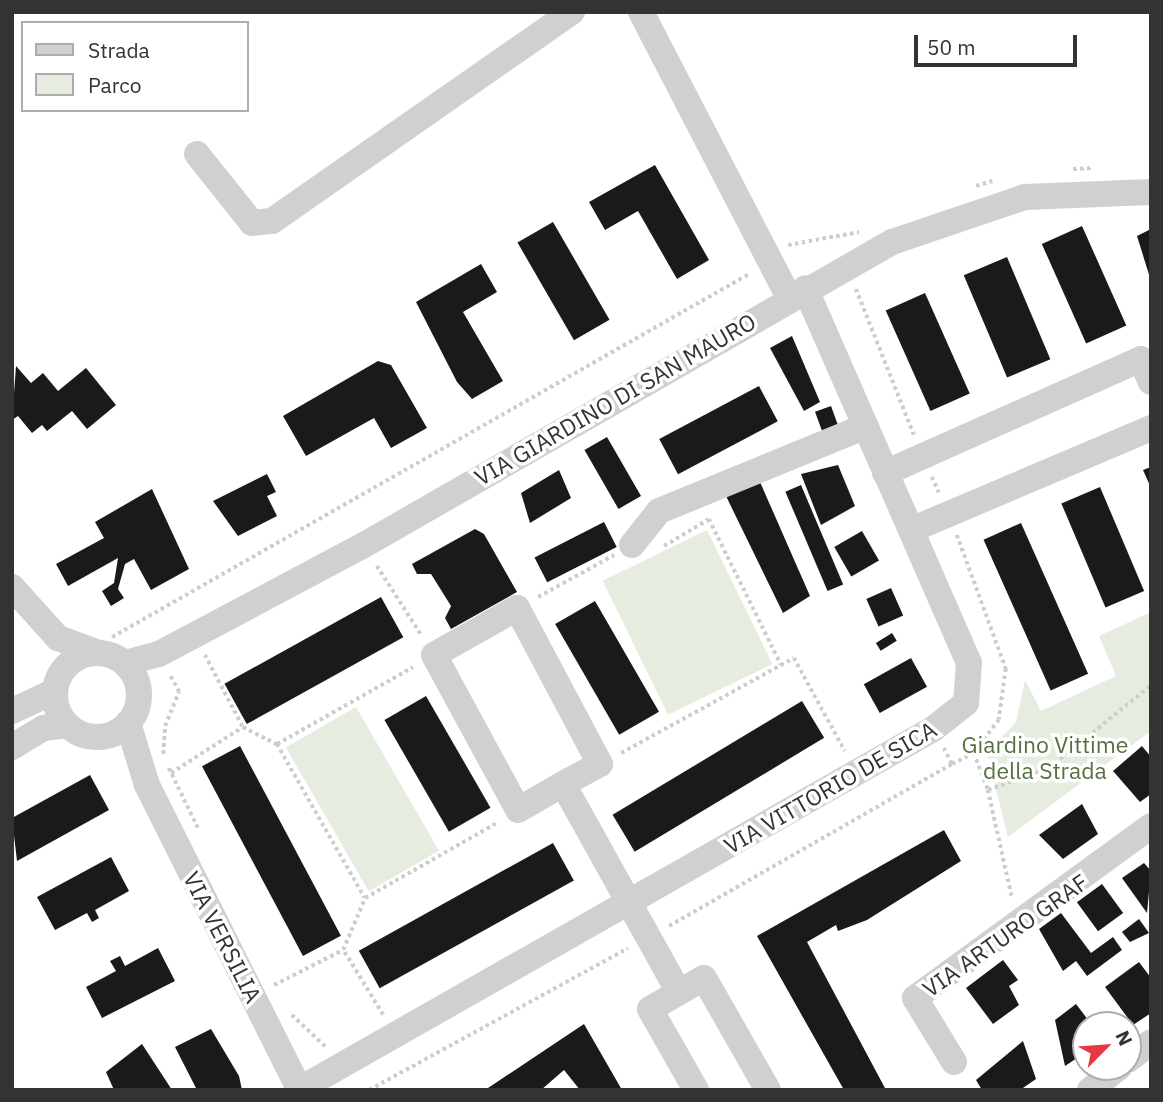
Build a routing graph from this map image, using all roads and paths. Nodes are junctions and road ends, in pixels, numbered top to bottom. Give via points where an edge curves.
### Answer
1 (572, 12) edge
2 (641, 12) edge
3 (197, 154) dead end
4 (1098, 169) dead end
5 (1060, 171) dead end
6 (999, 180) dead end
7 (964, 191) dead end
8 (1151, 192) edge
9 (866, 230) dead end
10 (768, 253) junction
11 (797, 293) junction
12 (1151, 382) edge
13 (864, 427) junction
14 (1151, 428) edge
15 (886, 473) junction
16 (696, 494) junction
17 (911, 530) junction
18 (364, 545) junction
19 (632, 545) dead end
20 (12, 587) edge
21 (192, 632) junction
22 (58, 638) junction
23 (98, 645) junction
24 (159, 654) junction
25 (434, 655) junction
26 (125, 663) junction
27 (781, 665) junction
28 (60, 679) junction
29 (1151, 685) edge
30 (139, 695) junction
31 (12, 711) edge
32 (128, 723) junction
33 (68, 725) junction
34 (243, 727) junction
35 (933, 729) junction
36 (99, 737) junction
37 (278, 744) junction
38 (12, 747) edge
39 (600, 764) junction
40 (856, 771) junction
41 (171, 772) junction
42 (147, 785) junction
43 (563, 785) junction
44 (518, 810) junction
45 (1151, 825) edge
46 (201, 835) dead end
47 (365, 898) junction
48 (629, 903) junction
49 (343, 950) junction
50 (268, 973) dead end
51 (274, 985) junction
52 (679, 992) junction
53 (281, 996) dead end
54 (287, 1007) dead end
55 (396, 1035) junction
56 (954, 1062) dead end
57 (341, 1066) junction
58 (300, 1089) edge
59 (696, 1090) edge
60 (768, 1090) edge

1 - 3 street via 272,221 252,223
2 - 10 street
4 - 5 path
6 - 7 path
8 - 11 street, VIA GIARDINO DI SAN MAURO via 1083,190 976,209 891,243
9 - 10 path via 803,239
10 - 11 street
10 - 23 path via 736,283 144,624
11 - 13 street, VIA VITTORIO DE SICA
11 - 18 street, VIA GIARDINO DI SAN MAURO
12 - 15 street via 1141,359
13 - 15 street, VIA VITTORIO DE SICA
13 - 16 street
14 - 17 street
15 - 17 street, VIA VITTORIO DE SICA
16 - 19 street via 659,511
16 - 27 path
17 - 35 street, VIA VITTORIO DE SICA via 969,663 966,703
18 - 21 street, VIA GIARDINO DI SAN MAURO
18 - 25 path
20 - 22 street
21 - 24 street, VIA GIARDINO DI SAN MAURO
21 - 34 path
22 - 23 street
22 - 28 street
23 - 26 street
23 - 28 street
24 - 26 street
24 - 30 street
24 - 41 path via 179,692 165,726 163,756
25 - 37 path
25 - 39 street via 517,608
25 - 44 street
26 - 30 street
27 - 39 path
27 - 40 path via 794,658
28 - 31 street
28 - 33 street
29 - 35 path via 1049,768 988,790 974,753 953,764
30 - 32 street
32 - 36 street
32 - 42 street, VIA VERSILIA
33 - 36 street
33 - 38 street via 44,728
34 - 37 path
34 - 41 path
35 - 40 street, VIA VITTORIO DE SICA
36 - 42 street, VIA VERSILIA
37 - 47 path
39 - 43 street
40 - 48 street, VIA VITTORIO DE SICA
41 - 46 path
42 - 58 street, VIA VERSILIA
43 - 44 street
43 - 48 street
44 - 47 path
45 - 56 street, VIA ARTURO GRAF via 915,998
47 - 49 path
48 - 52 street
48 - 55 street, VIA VITTORIO DE SICA
49 - 51 path
49 - 55 path
50 - 51 path
51 - 53 path
52 - 59 street via 650,1009
52 - 60 street via 704,978
54 - 57 path via 300,1029
55 - 57 street, VIA VITTORIO DE SICA
57 - 58 street, VIA VITTORIO DE SICA

